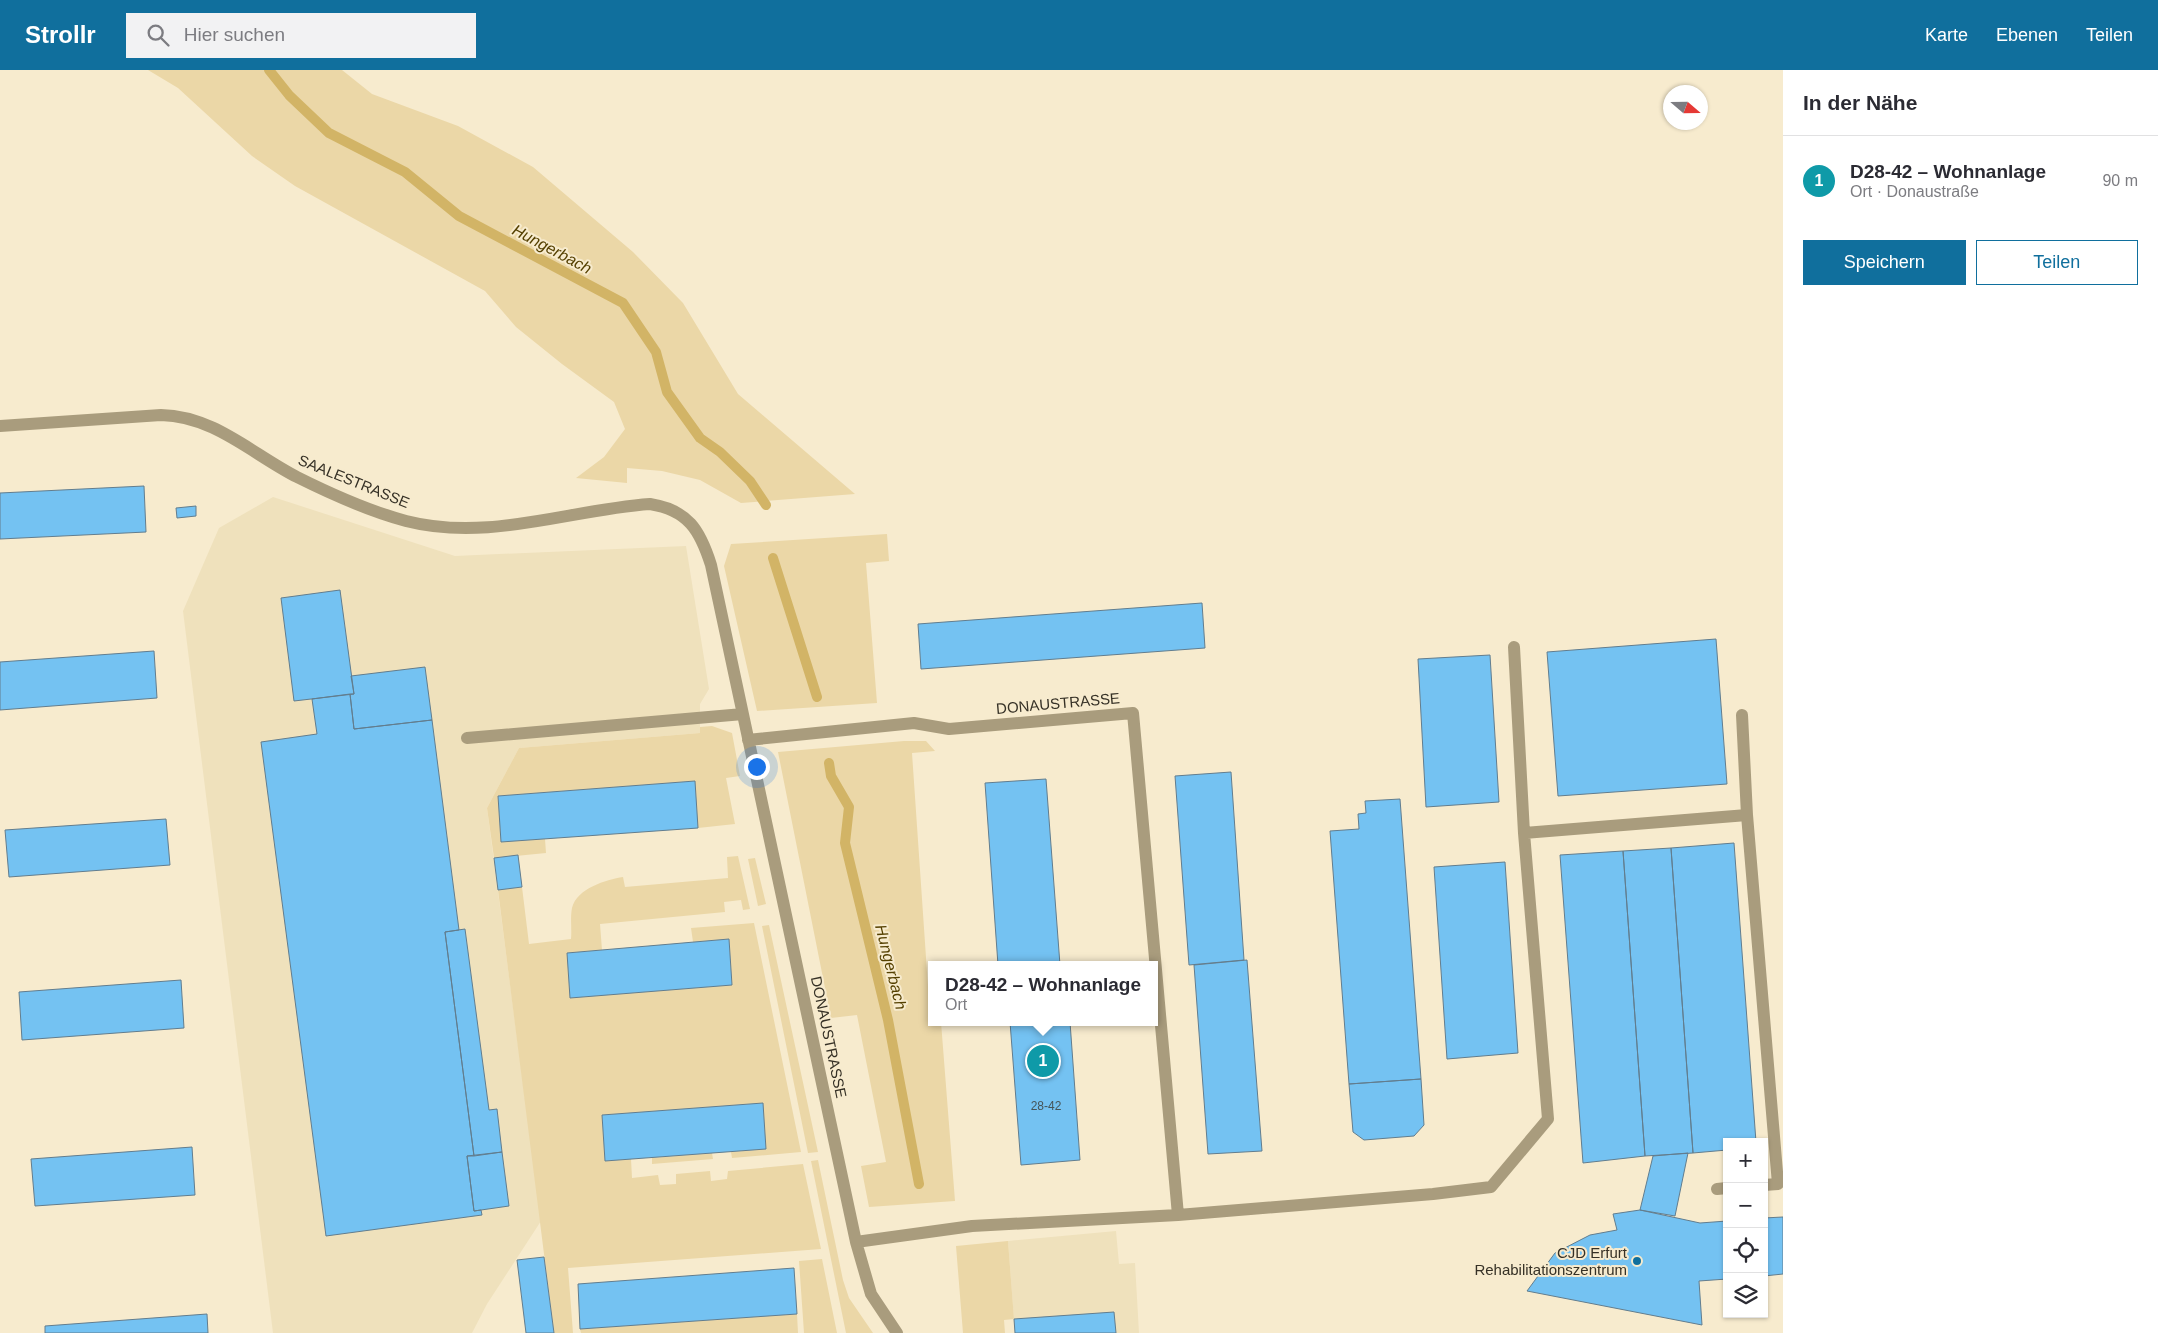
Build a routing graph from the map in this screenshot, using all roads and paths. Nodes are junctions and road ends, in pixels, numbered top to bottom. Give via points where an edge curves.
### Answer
1 (0, 426) edge
2 (697, 532) joint
3 (1514, 647) dead end
4 (743, 714) junction
5 (1742, 715) dead end
6 (467, 738) dead end
7 (748, 740) junction
8 (1747, 815) junction
9 (1524, 833) junction
10 (1155, 961) edge
11 (1158, 992) edge
12 (1768, 1185) edge
13 (1178, 1215) junction
14 (856, 1242) junction
15 (897, 1333) edge

1 - 2 street, SAALESTRASSE via 176,415 213,427 298,478 406,520 470,530 650,504 679,512
2 - 4 street, DONAUSTRASSE via 710,565
3 - 9 street
4 - 6 street
4 - 7 street, DONAUSTRASSE
5 - 8 street
7 - 10 street, DONAUSTRASSE via 914,723 949,730 1133,713
7 - 14 street, DONAUSTRASSE
8 - 9 street
8 - 12 street via 1778,1184
9 - 13 street via 1548,1119 1490,1187
11 - 13 street, DONAUSTRASSE
13 - 14 street via 972,1226
14 - 15 street, DONAUSTRASSE via 871,1294

